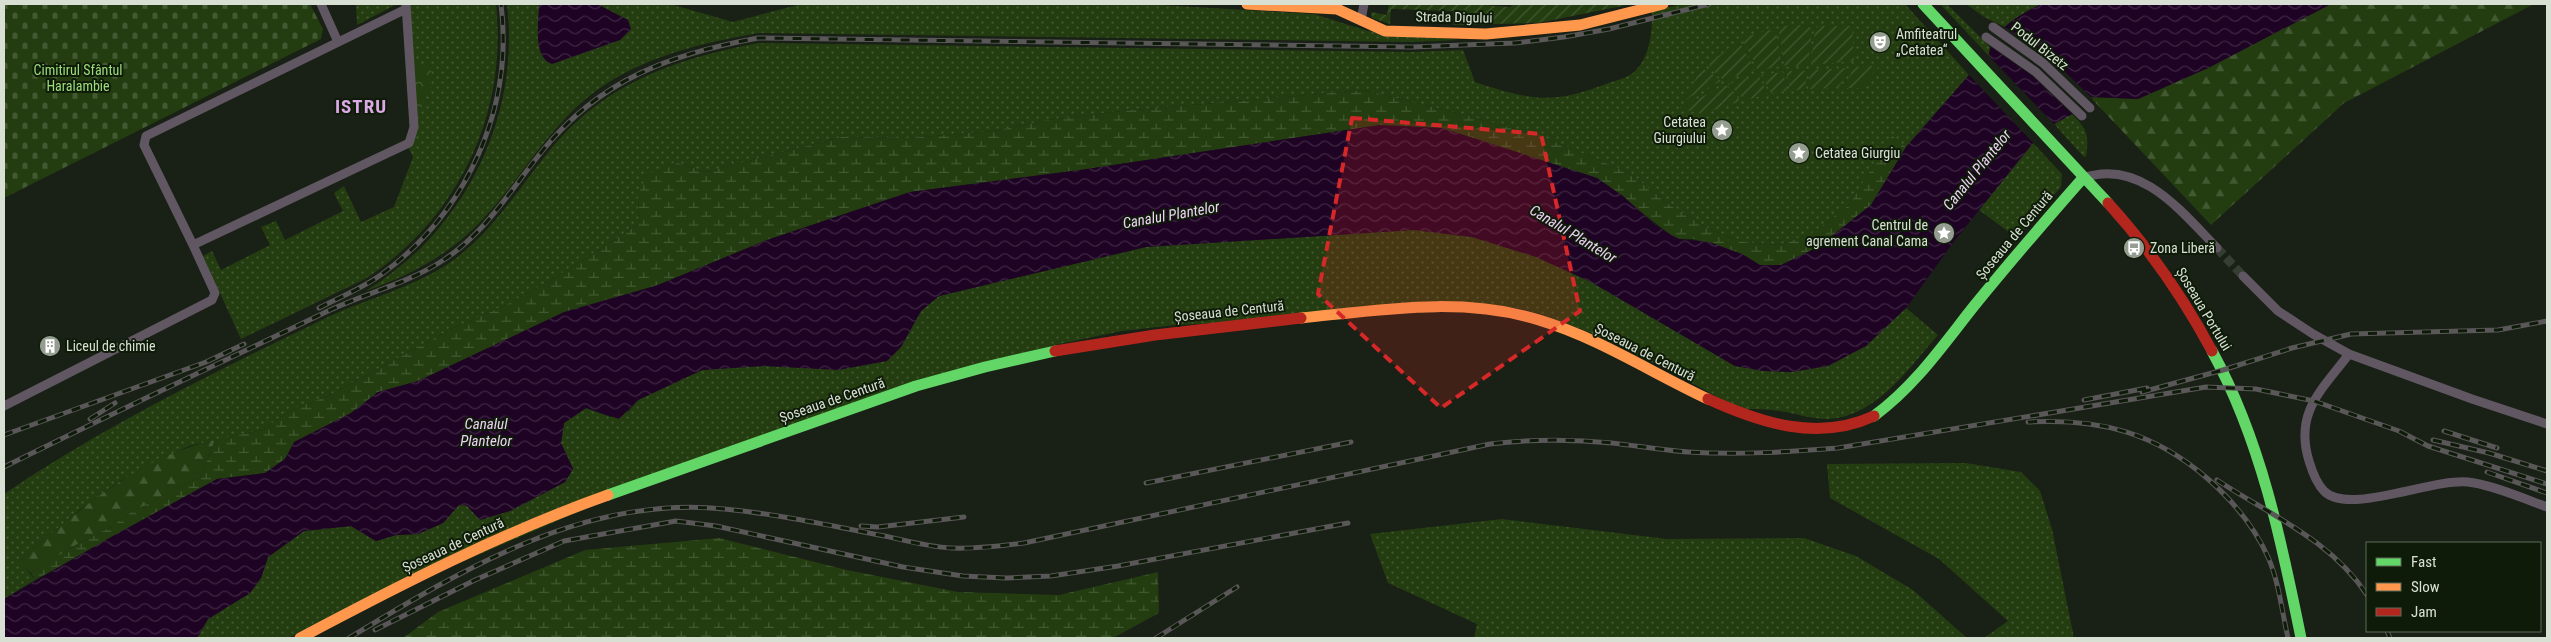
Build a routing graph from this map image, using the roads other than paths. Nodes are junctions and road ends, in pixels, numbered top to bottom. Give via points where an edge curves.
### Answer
1 (321, 4) edge
2 (1247, 4) edge
3 (1364, 4) edge
4 (1664, 4) edge
5 (1923, 4) edge
6 (406, 7) edge
7 (1361, 20) junction
8 (1993, 27) dead end
9 (1986, 37) dead end
10 (338, 42) junction
11 (2090, 108) dead end
12 (2082, 116) dead end
13 (2083, 178) junction
14 (193, 246) junction
15 (2217, 248) tunnel mouth
16 (2242, 276) tunnel mouth
17 (2349, 354) junction
18 (4, 406) edge
19 (2547, 424) edge
20 (2547, 507) edge
21 (300, 638) edge
22 (2301, 638) edge

1 - 10 street
2 - 7 main road, Strada Digului via 1337,8
3 - 7 street
4 - 7 main road, Strada Digului via 1580,25 1486,34 1385,30
5 - 13 main road, Șoseaua Portului
6 - 10 street
6 - 14 street via 414,127 412,140
8 - 11 street, Podul Bizetz via 2043,63
9 - 12 street, Podul Bizetz via 2036,72
10 - 14 street via 146,136 144,145
13 - 15 street via 2108,174 2131,177 2147,184 2170,200
13 - 21 main road, Șoseaua de Centură via 1910,386 1881,412 1853,425 1804,427 1746,417 1554,324 1500,311 1420,307 1136,336 940,379 658,476 559,513 450,562
13 - 22 main road, Șoseaua Portului via 2134,232 2157,262 2224,370 2253,444 2273,508
14 - 18 street via 216,294 212,300
16 - 17 street via 2278,311
17 - 19 street
17 - 20 street via 2314,401 2305,420 2305,448 2312,473 2324,492 2337,498 2366,499 2440,482 2469,482

